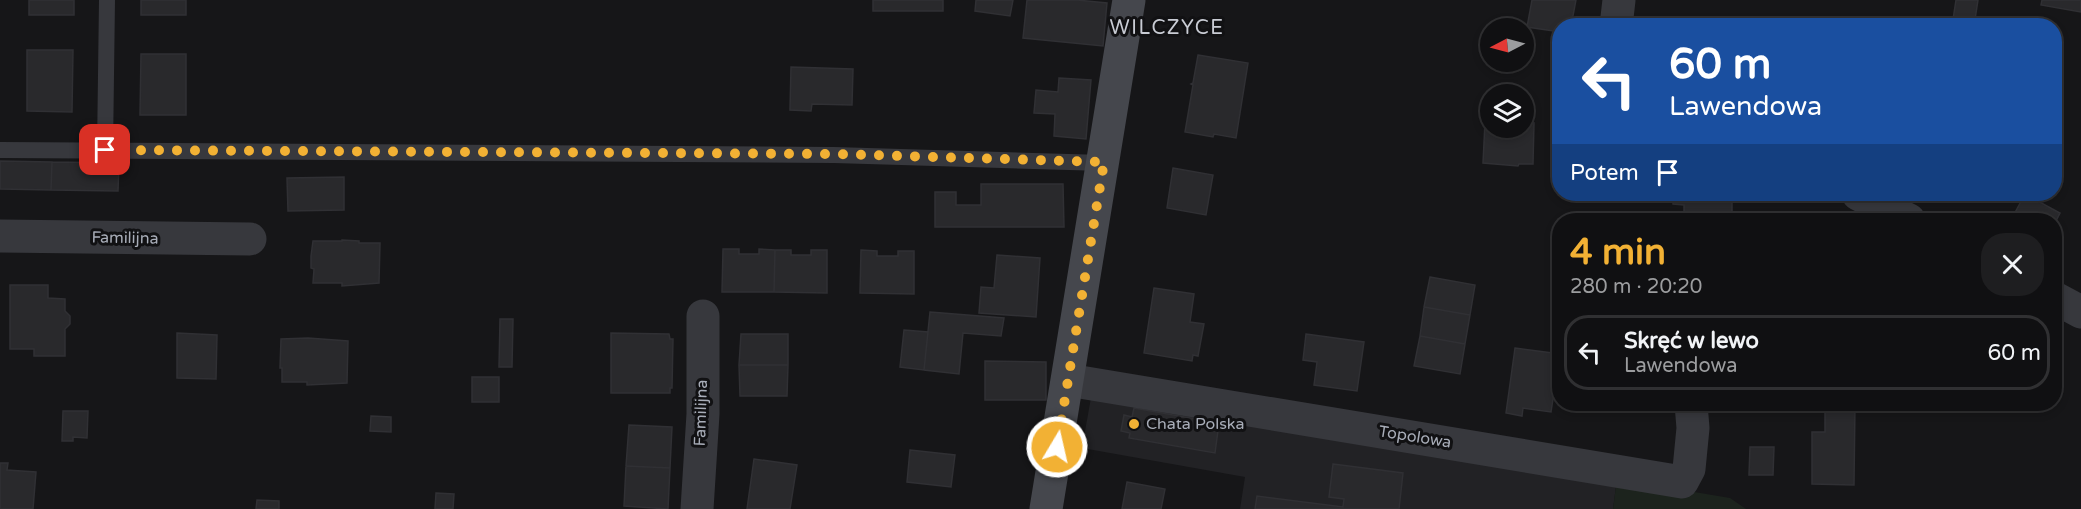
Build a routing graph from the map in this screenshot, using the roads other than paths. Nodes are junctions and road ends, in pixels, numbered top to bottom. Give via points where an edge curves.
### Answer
1 (107, 0) edge
2 (1129, 0) edge
3 (1620, 0) edge
4 (1617, 18) edge
5 (0, 150) edge
6 (105, 150) junction
7 (1104, 162) junction
8 (1872, 201) edge
9 (1895, 213) edge
10 (0, 237) edge
11 (250, 239) dead end
12 (2062, 302) edge
13 (2081, 312) edge
14 (703, 316) dead end
15 (1068, 380) junction
16 (1692, 411) edge
17 (696, 509) edge
18 (1046, 509) edge

1 - 6 lane
2 - 7 street
3 - 4 street
5 - 6 lane
6 - 7 lane via 834,154
7 - 15 street
8 - 9 street
10 - 11 street, Familijna
12 - 13 street
14 - 17 street, Familijna via 703,414
15 - 16 street, Topolowa via 1682,482 1689,469
15 - 18 street

